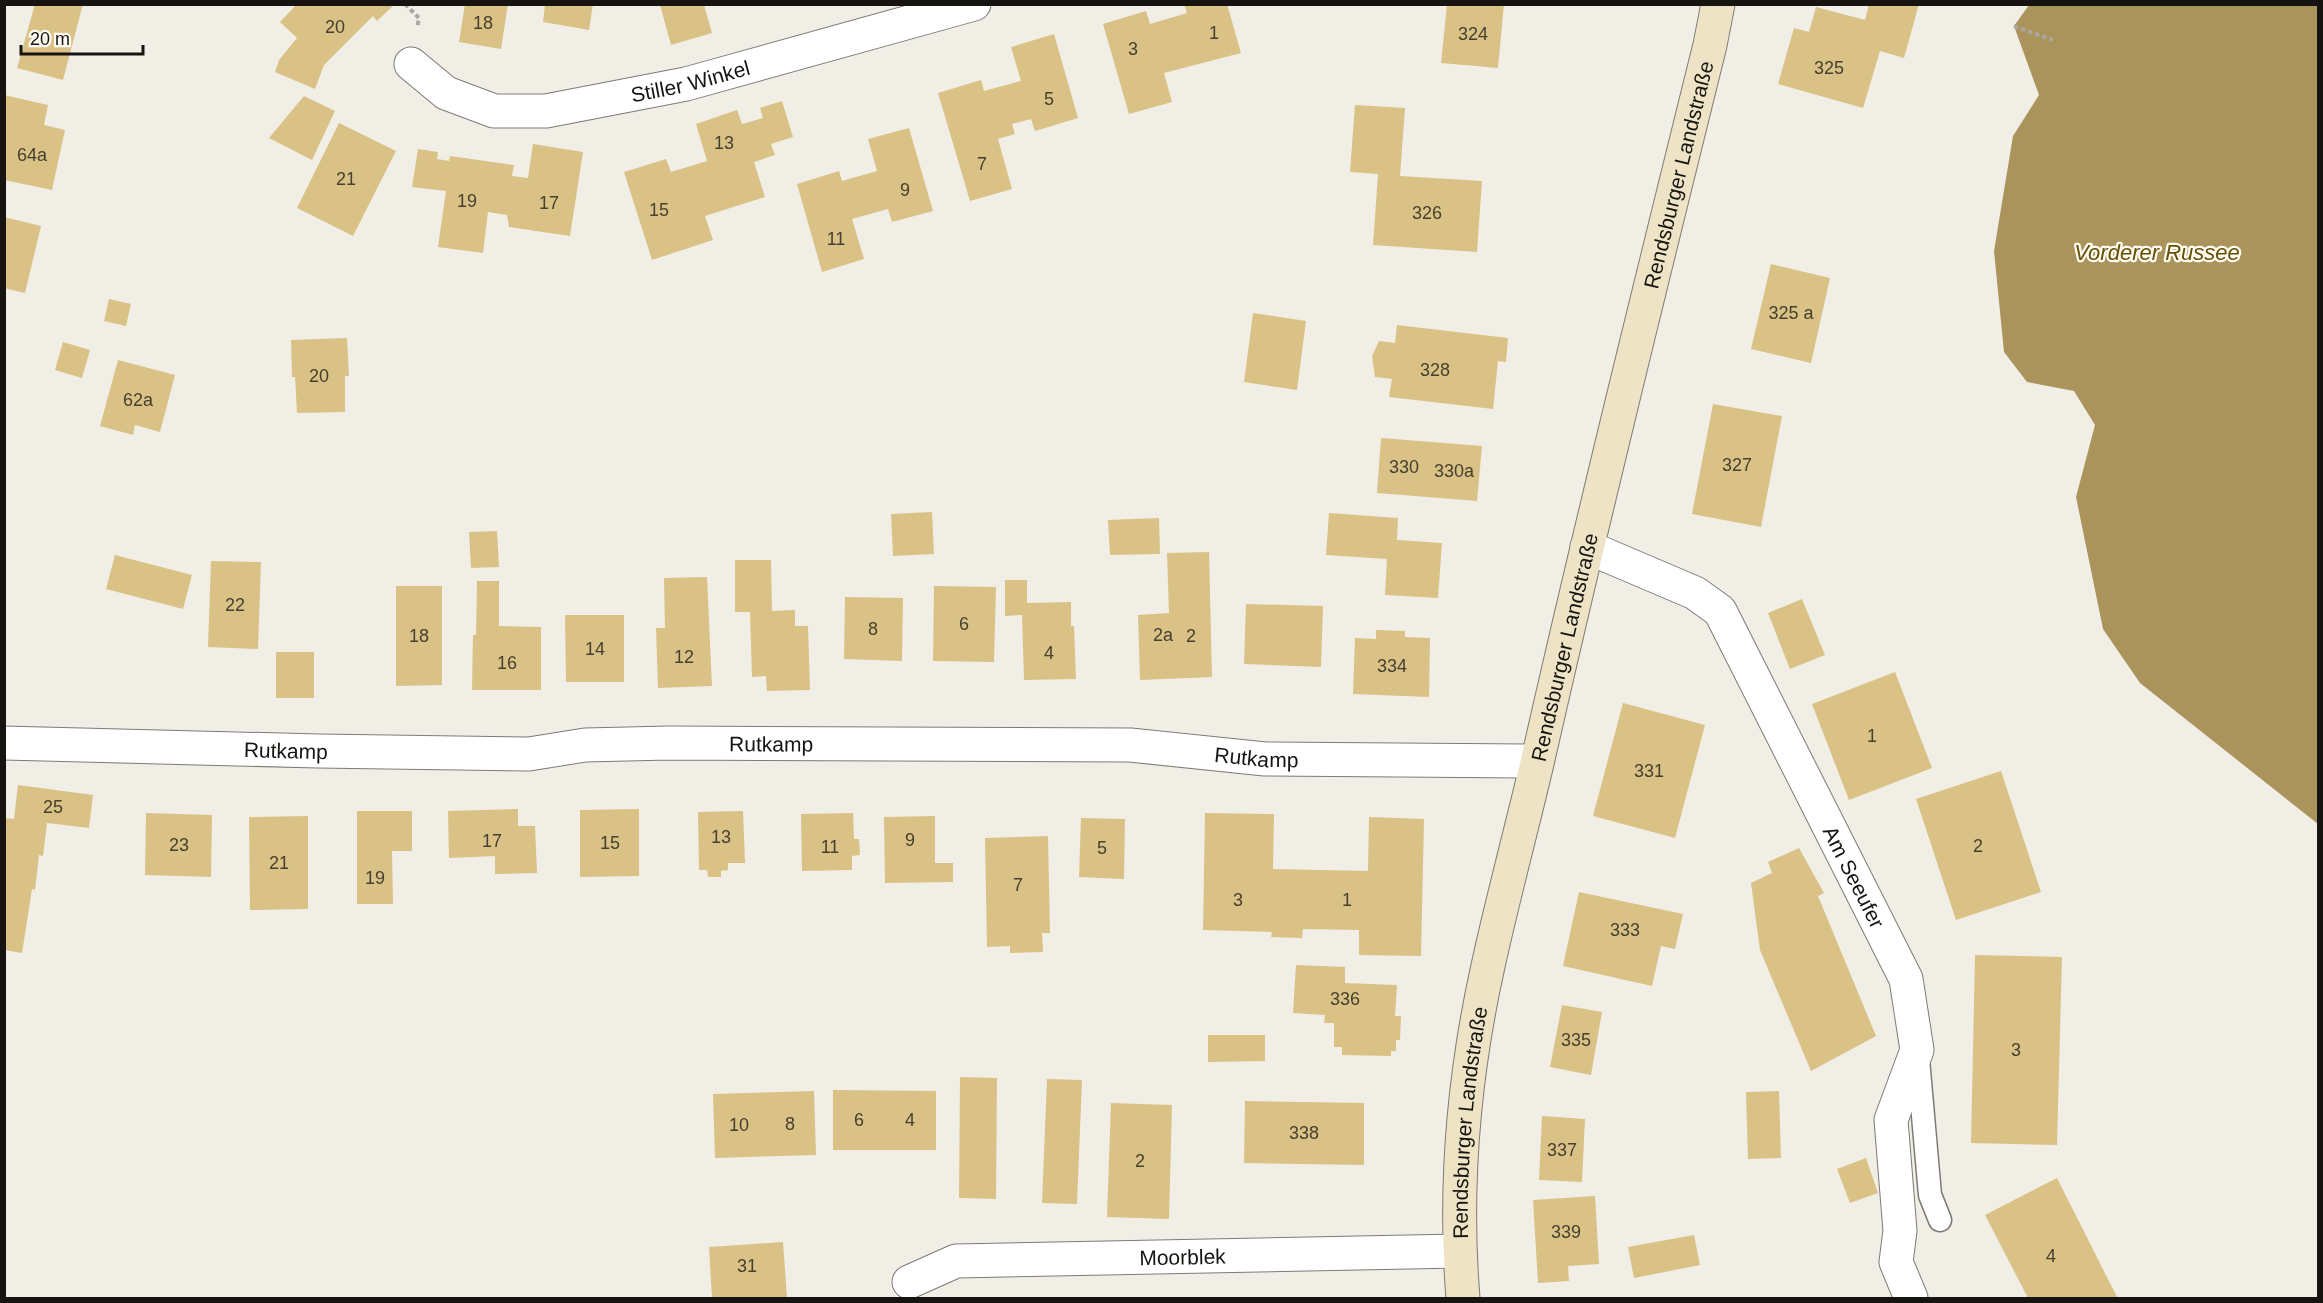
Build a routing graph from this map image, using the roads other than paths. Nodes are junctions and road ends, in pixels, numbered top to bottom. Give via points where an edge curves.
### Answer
1 (974, 4) edge
2 (1718, 4) edge
3 (411, 64) dead end
4 (1587, 547) junction
5 (4, 743) edge
6 (1537, 761) junction
7 (1917, 1050) junction
8 (1941, 1220) dead end
9 (1459, 1251) junction
10 (909, 1282) dead end
11 (1463, 1299) edge
12 (1911, 1299) edge

1 - 3 street, Stiller Winkel via 686,84 546,111 494,111 446,93
2 - 4 street, Rendsburger Landstraße
4 - 6 street, Rendsburger Landstraße
4 - 7 street, Am Seeufer via 1695,593 1720,611 1906,979
5 - 6 street, Rutkamp via 529,754 585,745 669,743 1118,744 1265,759
6 - 9 street, Rendsburger Landstraße via 1487,967 1469,1077 1461,1160
7 - 8 lane via 1930,1195
7 - 12 street, Am Seeufer via 1891,1120 1900,1231 1896,1262
9 - 10 street, Moorblek via 956,1261
9 - 11 street, Rendsburger Landstraße

